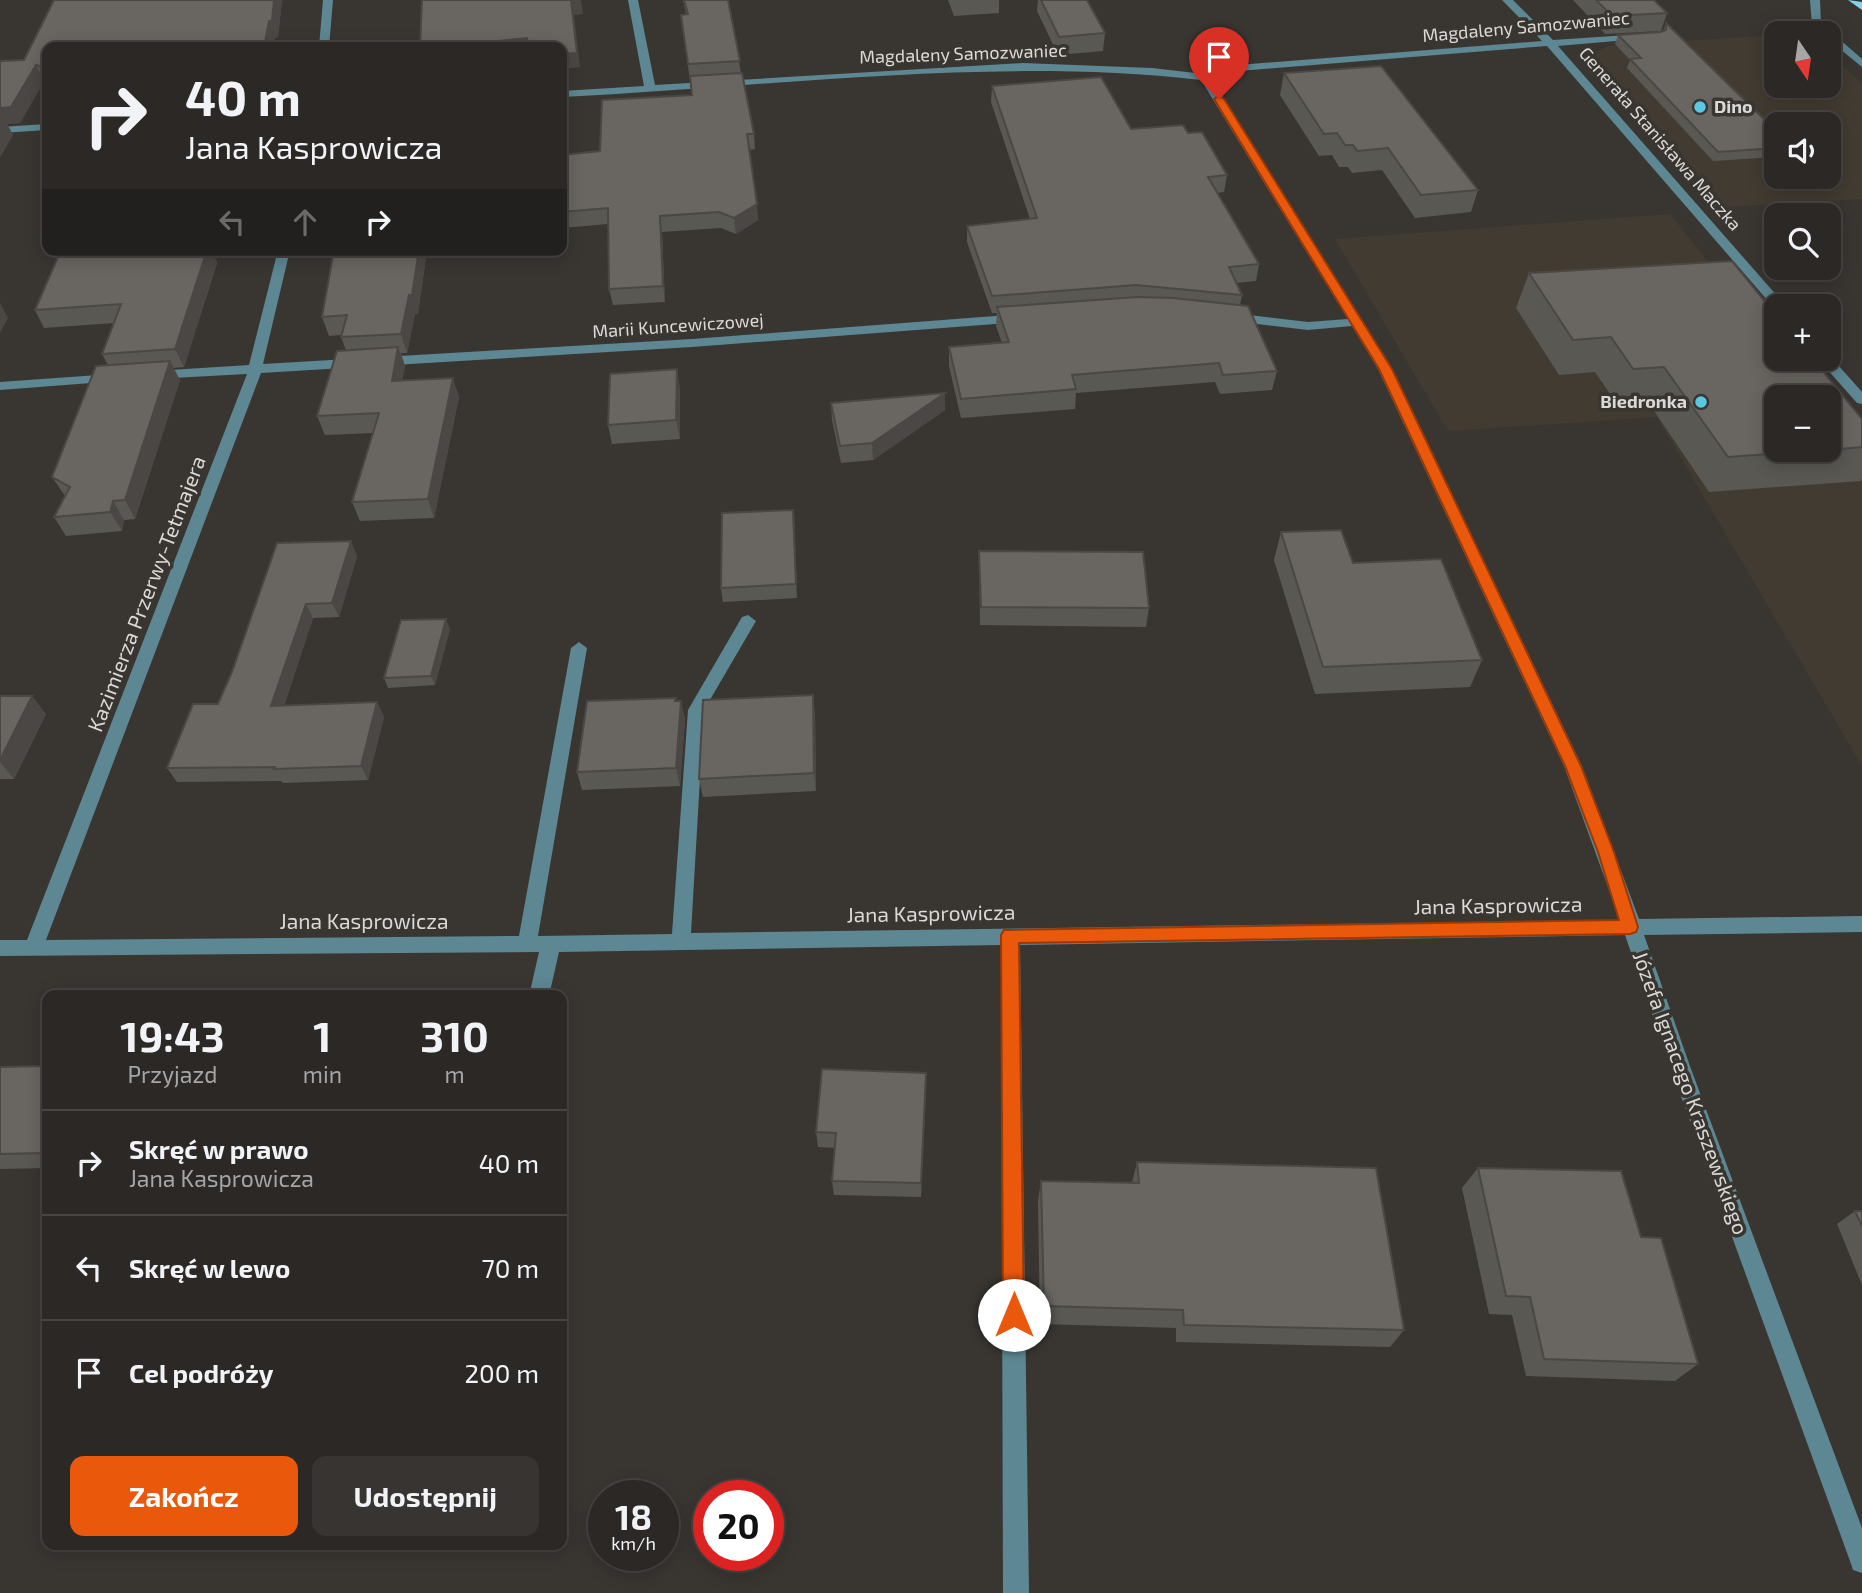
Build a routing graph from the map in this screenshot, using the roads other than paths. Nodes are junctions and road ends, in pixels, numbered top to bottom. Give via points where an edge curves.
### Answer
1 (328, 0) edge
2 (634, 0) edge
3 (1507, 0) edge
4 (1815, 0) edge
5 (1853, 0) edge
6 (1862, 7) edge
7 (1816, 21) edge
8 (1657, 34) edge
9 (324, 42) edge
10 (1550, 43) junction
11 (1841, 45) edge
12 (1862, 64) edge
13 (1205, 77) junction
14 (650, 88) junction
15 (567, 94) edge
16 (42, 127) edge
17 (0, 130) edge
18 (283, 256) edge
19 (1770, 294) edge
20 (1211, 315) edge
21 (1038, 317) edge
22 (1357, 322) junction
23 (255, 370) junction
24 (1836, 371) edge
25 (0, 386) edge
26 (1862, 400) edge
27 (748, 621) dead end
28 (579, 648) dead end
29 (1862, 924) edge
30 (1630, 927) junction
31 (1010, 935) junction
32 (681, 940) junction
33 (551, 943) junction
34 (527, 944) junction
35 (0, 948) edge
36 (33, 948) junction
37 (540, 990) edge
38 (1862, 1562) edge
39 (1016, 1593) edge

1 - 9 street
2 - 14 street
3 - 10 street, Generała Stanisława Maczka
4 - 7 street
5 - 6 main road
8 - 10 street, Magdaleny Samozwaniec
10 - 13 street, Magdaleny Samozwaniec via 1225,69
10 - 19 street, Generała Stanisława Maczka
11 - 12 street
13 - 14 street, Magdaleny Samozwaniec via 1023,66
13 - 22 street, Józefa Ignacego Kraszewskiego
14 - 15 street, Magdaleny Samozwaniec
16 - 17 street
18 - 23 street, Kazimierza Przerwy-Tetmajera
20 - 22 street via 1308,326
21 - 23 street, Marii Kuncewiczowej
22 - 30 street, Józefa Ignacego Kraszewskiego via 1385,369 1573,766
23 - 25 street, Marii Kuncewiczowej
23 - 36 street, Kazimierza Przerwy-Tetmajera
24 - 26 street
27 - 32 street via 696,710
28 - 34 street
29 - 30 street, Jana Kasprowicza
30 - 31 street, Jana Kasprowicza
30 - 38 street, Józefa Ignacego Kraszewskiego
31 - 32 street, Jana Kasprowicza
31 - 39 street
32 - 33 street, Jana Kasprowicza
33 - 34 street, Jana Kasprowicza
33 - 37 street
34 - 36 street, Jana Kasprowicza
35 - 36 street, Jana Kasprowicza

